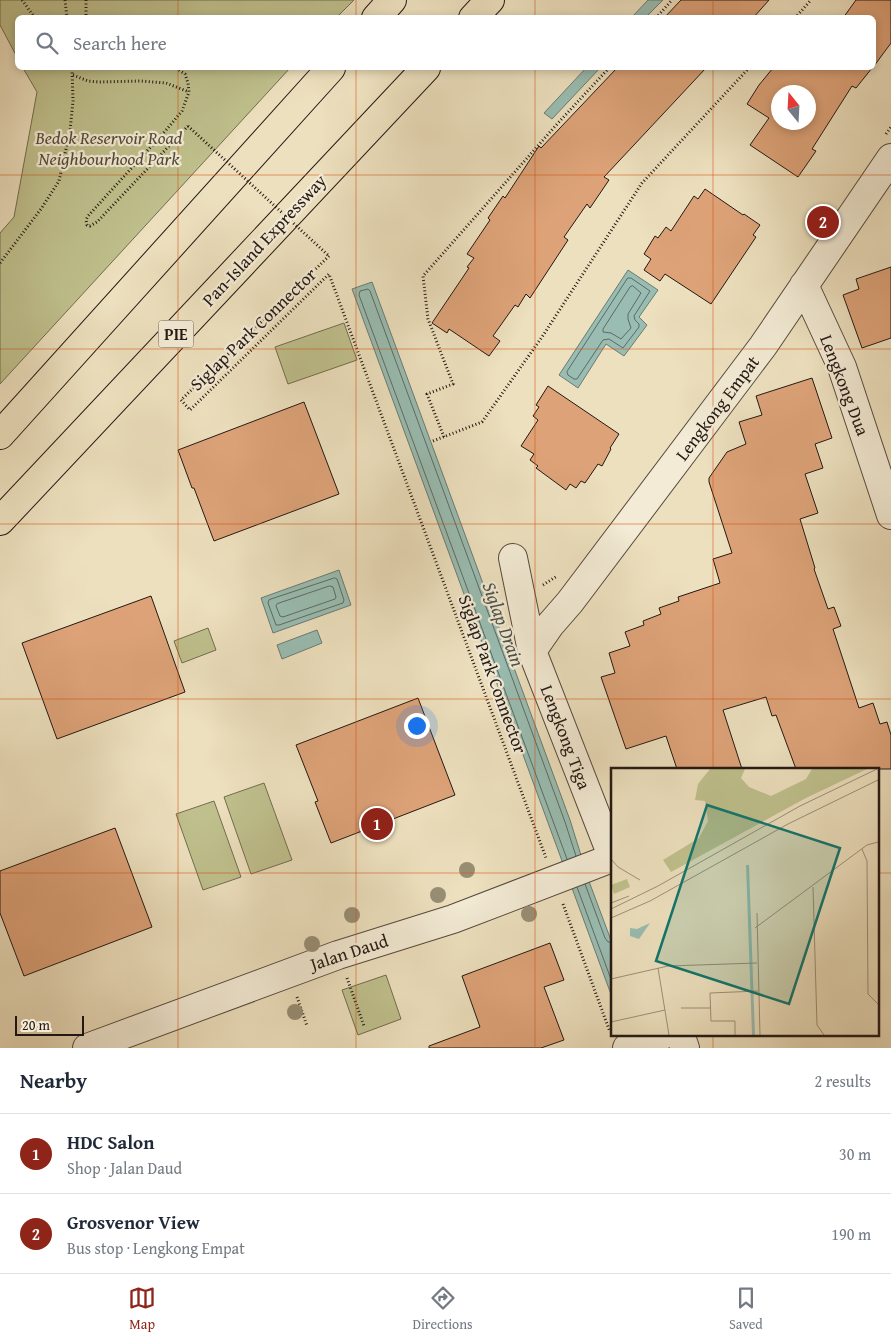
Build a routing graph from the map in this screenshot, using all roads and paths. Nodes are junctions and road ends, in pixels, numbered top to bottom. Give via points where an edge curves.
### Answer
1 (22, 0) edge
2 (65, 0) edge
3 (86, 0) edge
4 (392, 0) edge
5 (490, 0) edge
6 (672, 0) edge
7 (811, 0) edge
8 (33, 15) edge
9 (66, 15) edge
10 (86, 15) edge
11 (379, 15) edge
12 (477, 15) edge
13 (659, 15) edge
14 (798, 15) edge
15 (72, 70) edge
16 (179, 70) edge
17 (329, 70) edge
18 (424, 70) edge
19 (607, 70) edge
20 (747, 70) edge
21 (189, 92) junction
22 (891, 158) edge
23 (0, 263) edge
24 (804, 286) junction
25 (0, 434) edge
26 (444, 437) junction
27 (433, 441) dead end
28 (891, 515) edge
29 (0, 522) edge
30 (513, 558) dead end
31 (532, 652) junction
32 (605, 861) edge
33 (555, 881) junction
34 (338, 955) junction
35 (290, 973) junction
36 (611, 1018) edge
37 (307, 1026) dead end
38 (364, 1026) dead end
39 (666, 1036) edge
40 (622, 1045) edge
41 (87, 1048) edge
42 (685, 1048) edge

1 - 8 path
2 - 9 path
3 - 10 path
4 - 11 highway
5 - 12 highway
6 - 13 path
7 - 14 path
15 - 21 path via 88,81 166,83
15 - 23 path via 70,131 59,181
16 - 21 path via 185,74
17 - 25 highway
18 - 29 highway, Pan-Island Expressway / PIE
19 - 26 path via 423,276 428,319 453,384 427,394
20 - 26 path via 642,183 542,337 482,422
21 - 33 path, Siglap Park Connector, bridge via 177,118 88,216 88,226 97,222 188,126 329,256 181,400 190,410 329,274
22 - 24 street, Lengkong Empat
24 - 28 street, Lengkong Dua via 842,367
24 - 31 street, Lengkong Empat via 763,346
26 - 27 path
30 - 31 street, Lengkong Tiga
31 - 32 street, Lengkong Tiga
32 - 33 street, Jalan Daud
33 - 34 street, Jalan Daud via 453,919
33 - 36 path, Siglap Park Connector
34 - 35 street, Jalan Daud
34 - 38 path
35 - 37 path
35 - 41 street, Jalan Daud
39 - 40 street
39 - 42 street

